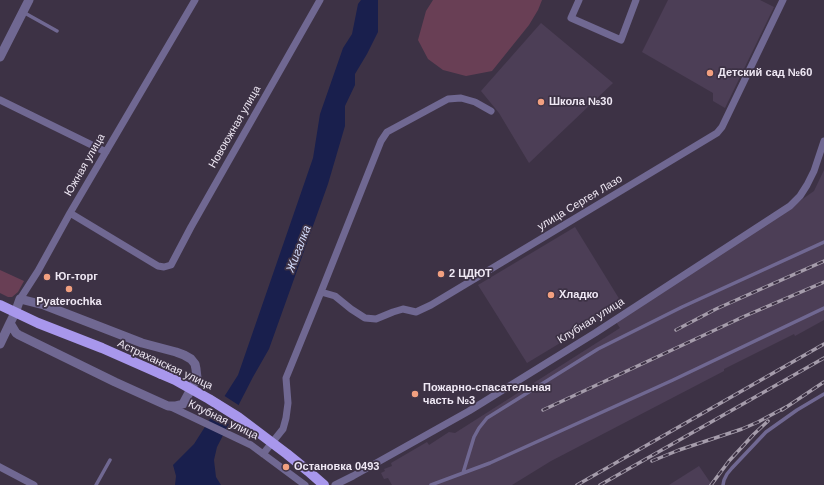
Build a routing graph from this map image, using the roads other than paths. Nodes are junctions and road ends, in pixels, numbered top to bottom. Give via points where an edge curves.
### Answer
1 (29, 0) edge
2 (195, 0) edge
3 (320, 0) edge
4 (579, 0) edge
5 (636, 0) edge
6 (783, 0) edge
7 (23, 12) junction
8 (57, 31) dead end
9 (0, 57) edge
10 (0, 100) edge
11 (491, 111) dead end
12 (824, 141) edge
13 (106, 152) junction
14 (70, 213) junction
15 (824, 242) edge
16 (321, 292) junction
17 (20, 299) junction
18 (0, 306) edge
19 (824, 308) edge
20 (15, 313) junction
21 (10, 323) junction
22 (0, 344) edge
23 (824, 394) edge
24 (183, 404) junction
25 (168, 406) junction
26 (198, 420) junction
27 (263, 454) junction
28 (110, 460) dead end
29 (0, 467) edge
30 (463, 473) junction
31 (34, 485) edge
32 (96, 485) edge
33 (305, 485) edge
34 (324, 485) edge
35 (335, 485) edge
36 (431, 485) edge
37 (723, 485) edge

1 - 7 street
2 - 13 street, Южная улица
3 - 14 street, Новоюжная улица via 171,265 158,266
4 - 5 street via 571,18 621,40
6 - 16 street, улица Сергея Лазо via 717,133 416,312 403,309 376,319 365,318 335,296
7 - 8 lane
7 - 9 street
10 - 13 street
11 - 16 street via 461,98 448,99 387,132 381,141
12 - 35 street, Клубная улица via 807,185 790,206 595,333 469,411
13 - 14 street, Южная улица
14 - 17 street, Южная улица
15 - 30 lane via 682,307 605,346 487,418 474,437
16 - 27 street via 286,378 288,403 283,429
17 - 20 street, Южная улица
17 - 24 street via 44,305 142,343 184,355 194,364 197,378
18 - 20 main road, Астраханская улица
19 - 30 lane via 673,380
20 - 21 street, Южная улица
20 - 34 main road, Астраханская улица, bridge via 161,374 210,399 238,417
21 - 22 street, Южная улица
21 - 25 street via 19,335
23 - 37 lane via 766,432 727,474
24 - 25 street
24 - 26 street
25 - 26 street, Клубная улица
26 - 27 street, Клубная улица via 251,445
27 - 33 street, Клубная улица
28 - 32 lane
29 - 31 street
30 - 36 lane

